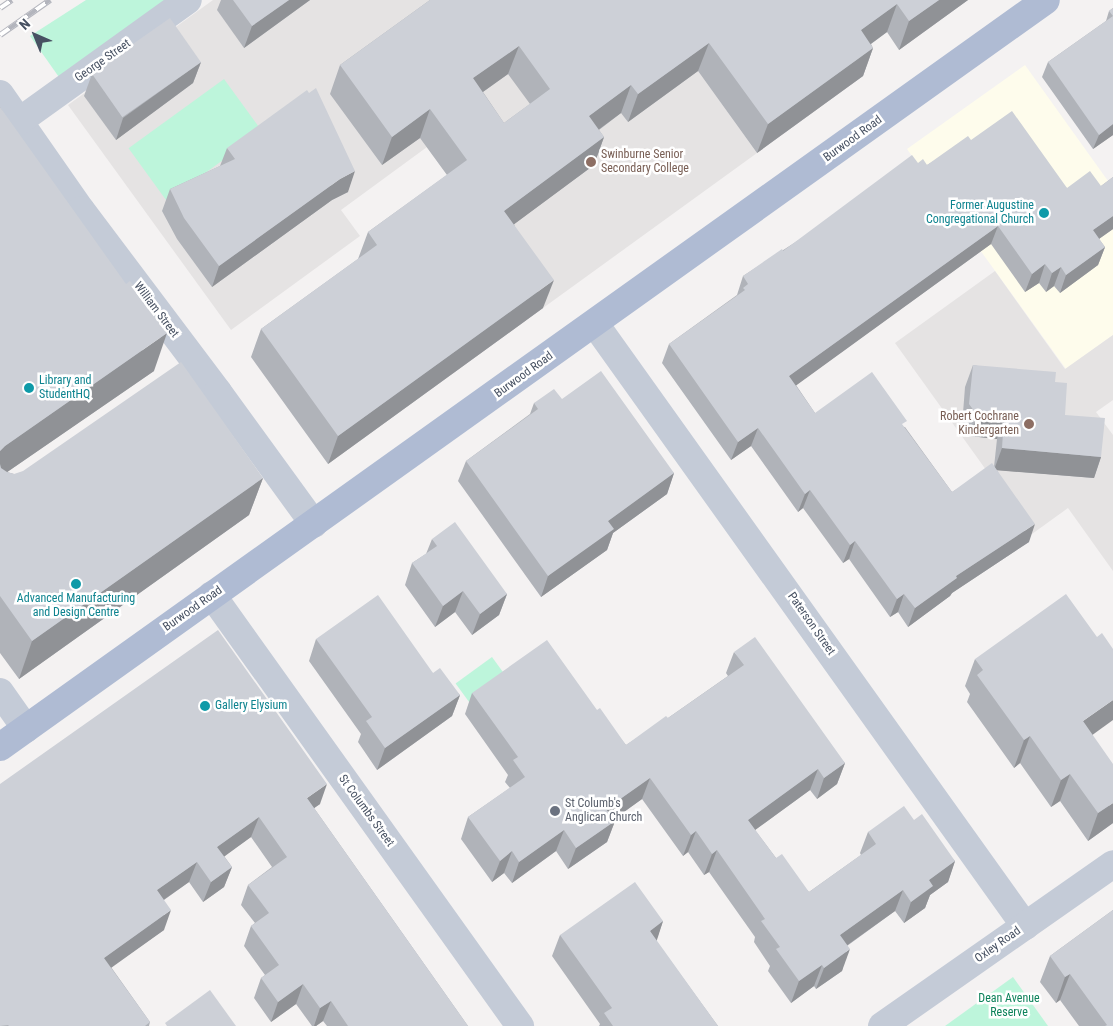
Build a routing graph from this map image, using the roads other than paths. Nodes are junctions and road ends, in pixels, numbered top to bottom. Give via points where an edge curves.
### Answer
1 (188, 0) edge
2 (1046, 0) edge
3 (0, 94) edge
4 (18, 122) junction
5 (596, 324) junction
6 (194, 362) junction
7 (172, 377) edge
8 (314, 524) junction
9 (212, 595) junction
10 (0, 692) edge
11 (26, 729) junction
12 (0, 747) edge
13 (1113, 864) edge
14 (1025, 926) junction
15 (520, 1026) edge
16 (882, 1026) edge

1 - 4 street, George Street
2 - 5 main road, Burwood Road
3 - 4 street, William Street
4 - 6 street, William Street
5 - 8 main road, Burwood Road
5 - 14 street, Paterson Street
6 - 7 street
6 - 8 street, William Street
8 - 9 main road, Burwood Road
9 - 11 main road, Burwood Road
9 - 15 street, St Columbs Street
10 - 11 street
11 - 12 main road, Burwood Road
13 - 14 street, Oxley Road
14 - 16 street, Oxley Road

